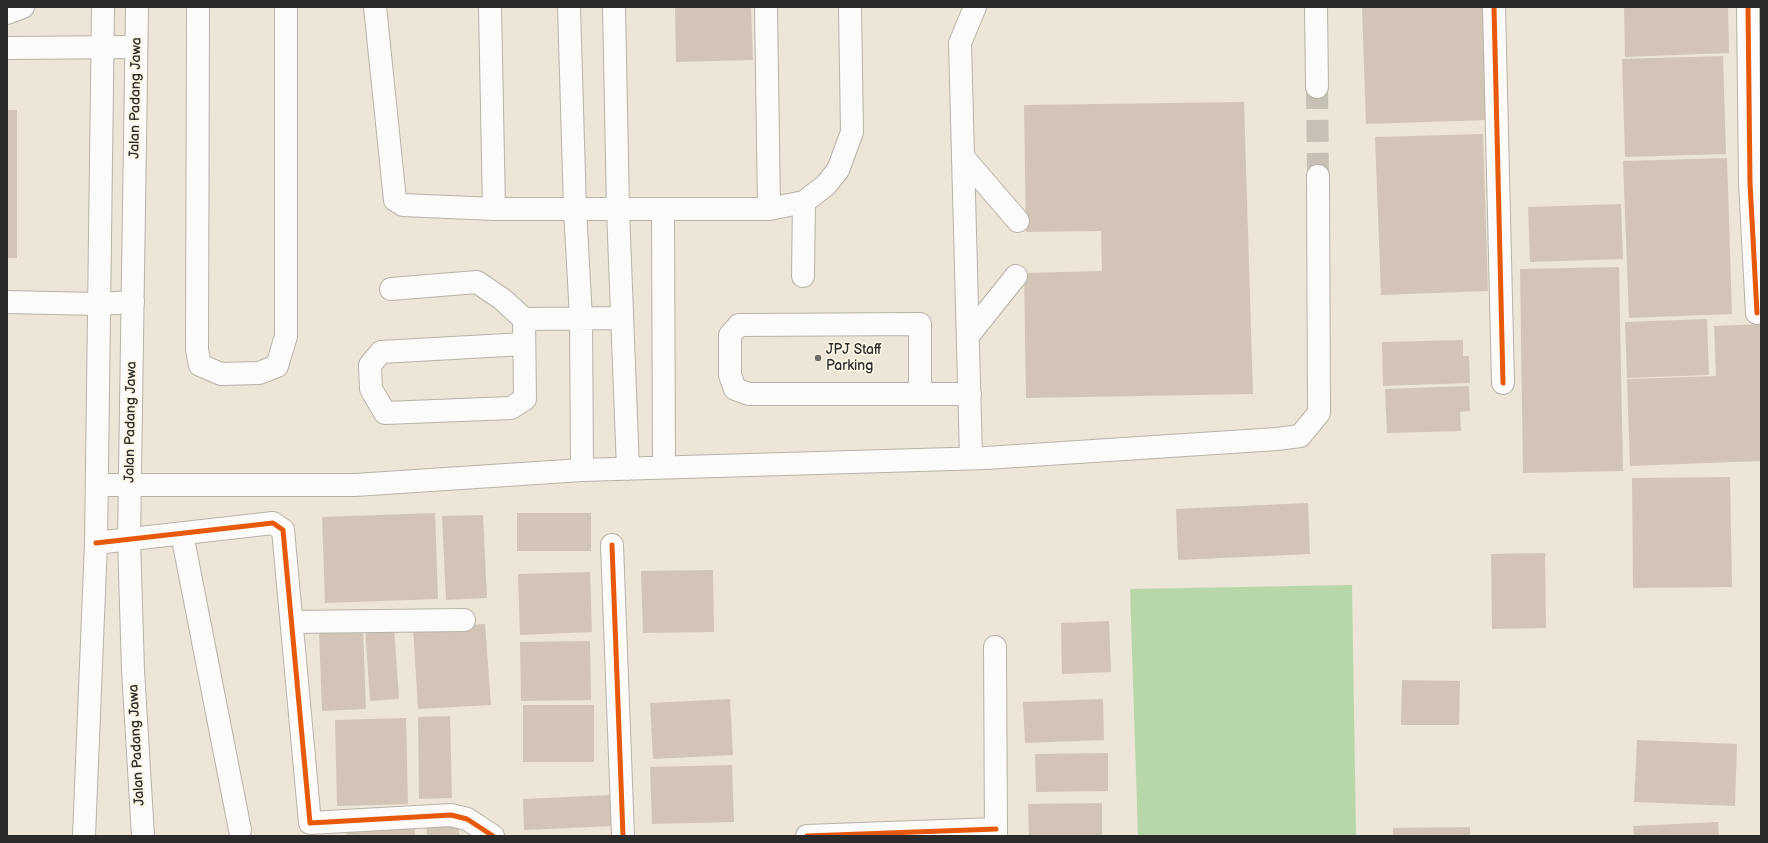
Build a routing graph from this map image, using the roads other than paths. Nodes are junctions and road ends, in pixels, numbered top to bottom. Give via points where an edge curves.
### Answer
1 (23, 7) edge
2 (103, 7) edge
3 (137, 7) edge
4 (198, 7) edge
5 (286, 7) edge
6 (375, 7) edge
7 (490, 7) edge
8 (569, 7) edge
9 (614, 7) edge
10 (766, 7) edge
11 (850, 7) edge
12 (975, 7) edge
13 (1316, 7) edge
14 (1494, 7) edge
15 (1748, 7) edge
16 (7, 13) edge
17 (102, 46) junction
18 (136, 47) junction
19 (7, 48) edge
20 (1316, 87) tunnel mouth
21 (963, 157) junction
22 (1318, 176) tunnel mouth
23 (804, 202) junction
24 (575, 208) junction
25 (494, 209) junction
26 (663, 209) junction
27 (769, 209) junction
28 (618, 210) junction
29 (1018, 221) dead end
30 (803, 276) dead end
31 (1016, 276) dead end
32 (391, 289) dead end
33 (7, 302) edge
34 (133, 302) junction
35 (98, 304) junction
36 (1757, 313) dead end
37 (581, 318) junction
38 (622, 318) junction
39 (524, 319) junction
40 (968, 336) junction
41 (524, 344) junction
42 (1503, 383) dead end
43 (920, 394) junction
44 (970, 394) junction
45 (971, 458) junction
46 (664, 467) junction
47 (628, 469) junction
48 (582, 470) junction
49 (98, 485) junction
50 (130, 485) junction
51 (182, 534) junction
52 (129, 540) junction
53 (96, 543) junction
54 (612, 545) dead end
55 (464, 620) dead end
56 (292, 622) junction
57 (995, 647) dead end
58 (240, 830) dead end
59 (310, 830) edge
60 (996, 833) edge
61 (84, 836) edge
62 (143, 836) edge
63 (493, 836) edge
64 (623, 836) edge
65 (807, 836) edge

1 - 16 street
2 - 17 street
3 - 18 street, Jalan Padang Jawa
4 - 5 street via 197,350 200,365 221,374 259,373 277,366 286,336
6 - 25 street via 395,200 403,205
7 - 25 street
8 - 24 street
9 - 28 street
10 - 27 street
11 - 23 street via 852,132 838,170 826,185
12 - 21 street via 960,43
13 - 20 street
14 - 42 street
15 - 36 street via 1750,183
17 - 18 street
17 - 19 street
17 - 35 street
18 - 34 street, Jalan Padang Jawa
21 - 29 street
21 - 40 street
22 - 45 street via 1318,413 1300,436
23 - 27 street
23 - 30 street
24 - 25 street
24 - 28 street
24 - 37 street
26 - 27 street
26 - 28 street
26 - 46 street
28 - 38 street
31 - 40 street
32 - 39 street via 477,282 502,299
33 - 35 street
34 - 35 street
34 - 50 street, Jalan Padang Jawa
35 - 49 street
37 - 38 street
37 - 39 street
37 - 48 street
38 - 47 street
39 - 41 street
40 - 44 street
41 - 41 street via 525,399 511,408 385,413 371,389 370,365 381,352
43 - 43 street via 749,394 735,389 730,375 730,334 739,325 920,324
43 - 44 street
44 - 45 street
45 - 46 street
46 - 47 street
47 - 48 street
48 - 50 street via 354,485
49 - 50 street
49 - 53 street
50 - 52 street, Jalan Padang Jawa
51 - 52 street
51 - 56 street via 273,523 283,530
51 - 58 street
52 - 53 street
52 - 62 street, Jalan Padang Jawa via 133,670
53 - 61 street
54 - 64 street
55 - 56 street
56 - 59 street
57 - 60 street
59 - 63 street via 452,815 467,819
60 - 65 street

